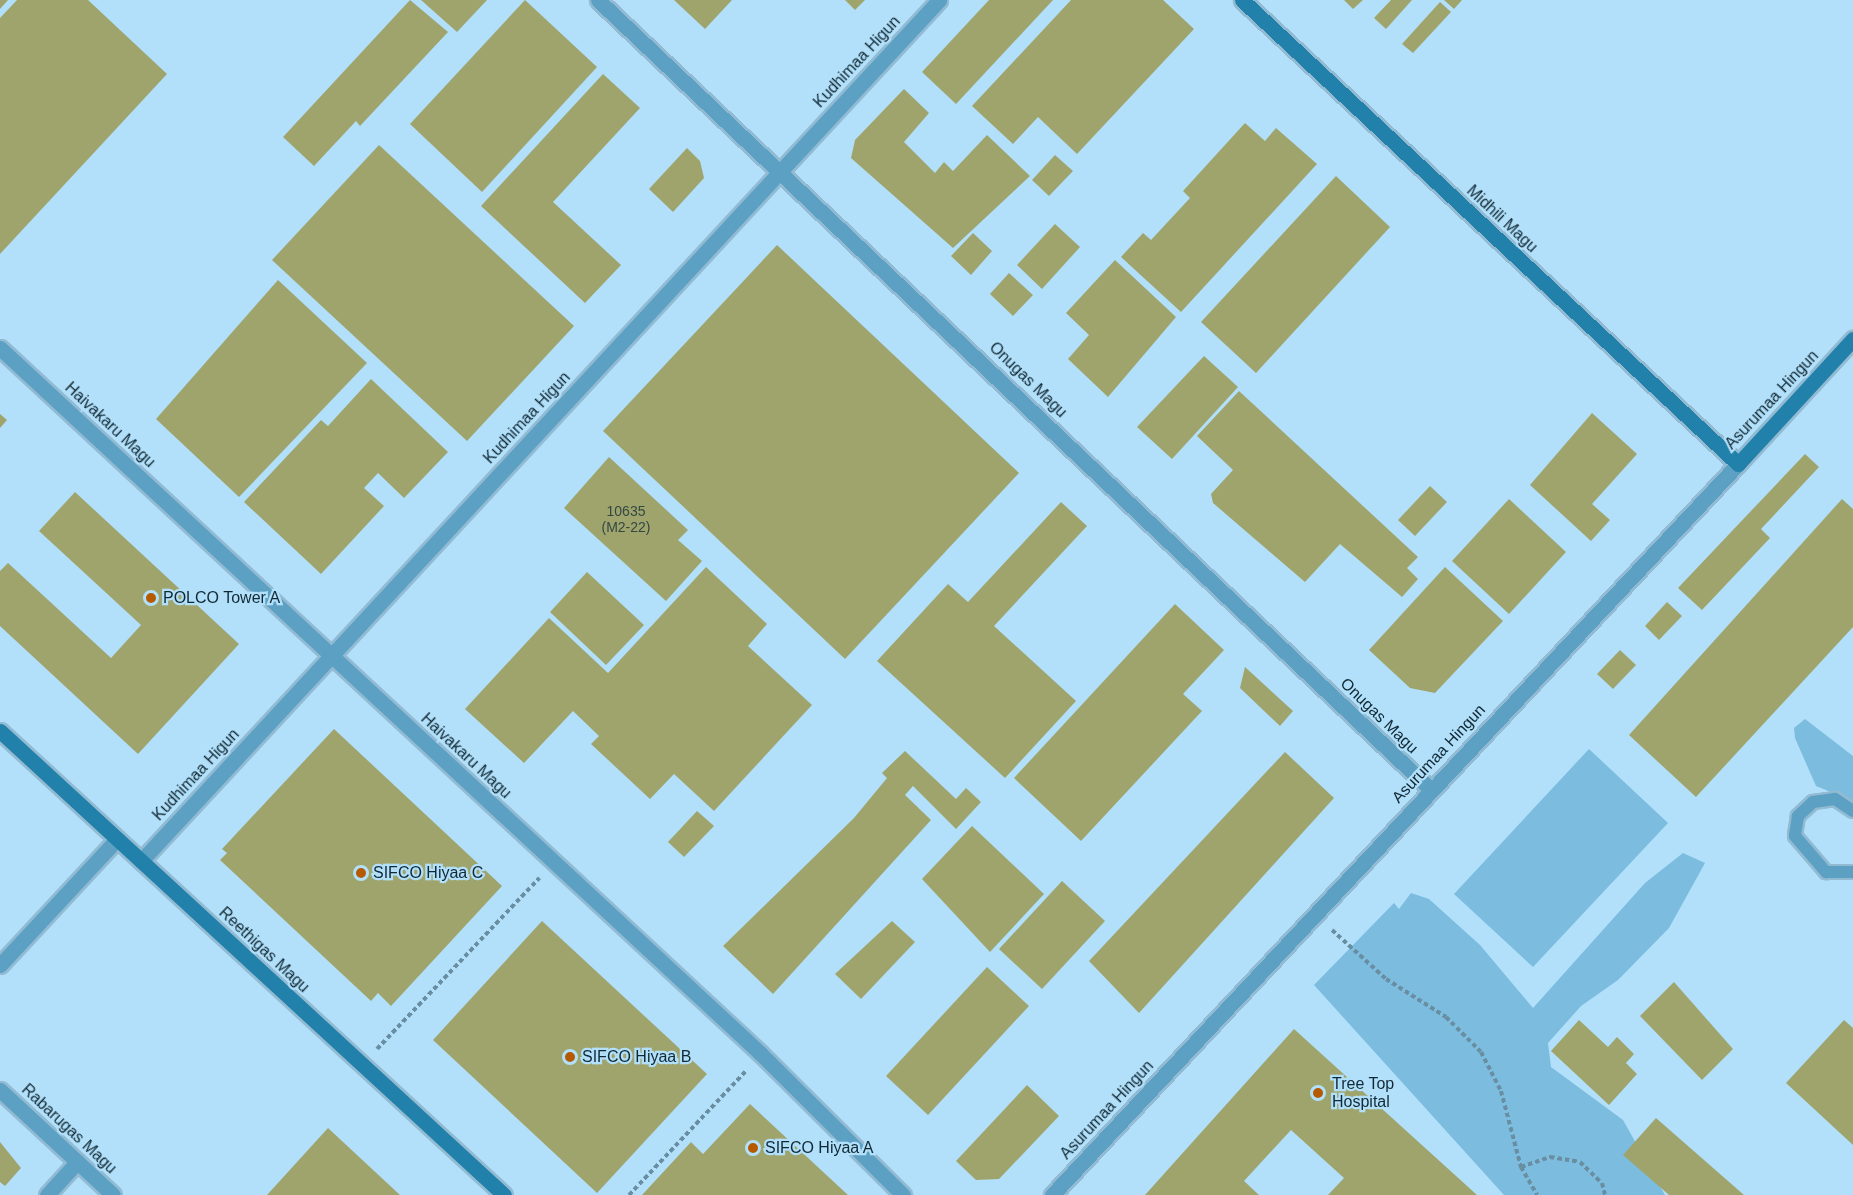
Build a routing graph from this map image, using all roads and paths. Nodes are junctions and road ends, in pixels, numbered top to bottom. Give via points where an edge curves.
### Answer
1 (598, 0) edge
2 (939, 0) edge
3 (1242, 0) edge
4 (782, 170) junction
5 (1853, 339) edge
6 (0, 348) edge
7 (1738, 464) junction
8 (332, 655) junction
9 (0, 730) edge
10 (1430, 789) junction
11 (1853, 811) edge
12 (117, 839) junction
13 (141, 861) junction
14 (554, 862) junction
15 (1853, 872) edge
16 (1314, 914) junction
17 (0, 965) edge
18 (761, 1054) junction
19 (362, 1065) junction
20 (0, 1090) edge
21 (77, 1162) junction
22 (1521, 1167) junction
23 (47, 1195) edge
24 (113, 1195) edge
25 (504, 1195) edge
26 (629, 1195) edge
27 (903, 1195) edge
28 (1052, 1195) edge
29 (1537, 1195) edge
30 (1605, 1195) edge

1 - 4 street, Onugas Magu
2 - 4 street, Kudhimaa Higun
3 - 7 street, Midhili Magu
4 - 8 street, Kudhimaa Higun
4 - 10 street, Onugas Magu
5 - 7 street, Asurumaa Hingun
6 - 8 street, Haivakaru Magu
7 - 10 street, Asurumaa Hingun
8 - 13 street, Kudhimaa Higun
8 - 14 street, Haivakaru Magu
9 - 12 street, Reethigas Magu
10 - 16 street, Asurumaa Hingun
11 - 15 lane via 1835,799 1813,802 1798,816 1795,836 1826,872
12 - 13 street, Reethigas Magu
12 - 17 street
13 - 19 street, Reethigas Magu
14 - 18 street, Haivakaru Magu
14 - 19 path
16 - 22 path via 1386,979 1446,1017 1481,1052 1501,1091
16 - 28 street, Asurumaa Hingun
18 - 26 path
18 - 27 street, Haivakaru Magu
19 - 25 street, Reethigas Magu
20 - 21 street, Rabarugas Magu
21 - 23 street
21 - 24 street, Rabarugas Magu
22 - 29 path
22 - 30 path via 1550,1157 1572,1160 1591,1170

